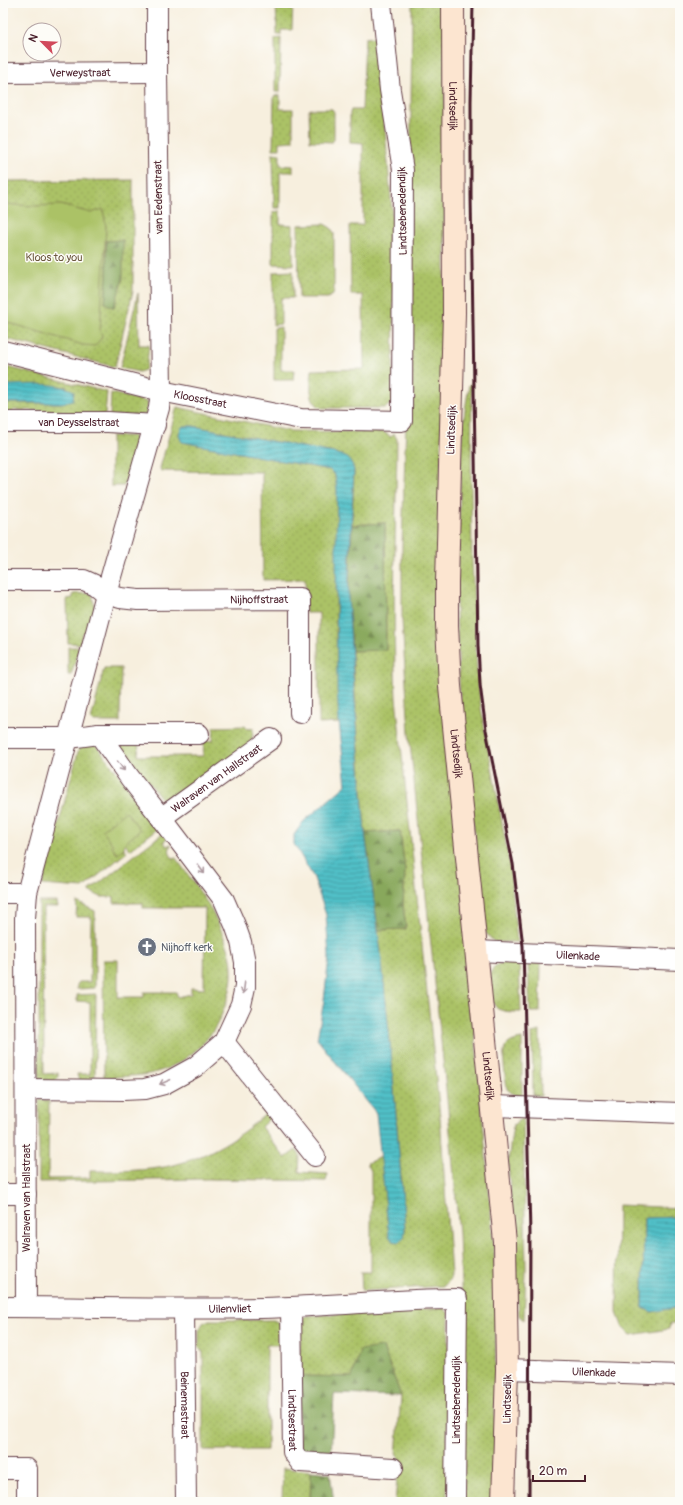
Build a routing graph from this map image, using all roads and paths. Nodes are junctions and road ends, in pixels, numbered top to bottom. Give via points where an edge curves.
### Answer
1 (157, 3) edge
2 (381, 3) edge
3 (453, 3) edge
4 (157, 72) junction
5 (3, 73) edge
6 (3, 351) edge
7 (161, 391) junction
8 (402, 421) joint
9 (3, 422) edge
10 (155, 425) junction
11 (3, 580) edge
12 (106, 594) junction
13 (300, 712) dead end
14 (99, 734) junction
15 (199, 734) dead end
16 (3, 738) edge
17 (69, 738) junction
18 (271, 739) dead end
19 (162, 818) junction
20 (3, 893) edge
21 (27, 893) junction
22 (477, 951) junction
23 (680, 960) edge
24 (224, 1042) junction
25 (26, 1089) junction
26 (492, 1106) junction
27 (680, 1113) edge
28 (314, 1156) dead end
29 (3, 1194) edge
30 (26, 1194) junction
31 (457, 1299) joint
32 (3, 1307) edge
33 (26, 1307) junction
34 (291, 1307) junction
35 (184, 1309) junction
36 (507, 1369) junction
37 (680, 1375) edge
38 (393, 1468) dead end
39 (3, 1470) edge
40 (27, 1502) edge
41 (186, 1502) edge
42 (455, 1502) edge
43 (503, 1502) edge

1 - 4 street, van Eedenstraat
2 - 8 street, Lindtsebenedendijk via 390,90 403,170
3 - 22 main road, Lindtsedijk via 454,285 447,625 450,686
4 - 5 street, Verweystraat
4 - 7 street, van Eedenstraat
6 - 7 street, Kloosstraat
7 - 8 street, Kloosstraat via 301,419
7 - 10 street
9 - 10 street, van Deysselstraat via 108,422
10 - 12 street
11 - 12 street via 84,580
12 - 13 street, Nijhoffstraat via 138,600 300,599
12 - 17 street
14 - 15 street
14 - 17 street
14 -> 19 street, Walraven van Hallstraat
16 - 17 street
17 - 21 street, Walraven van Hallstraat
18 - 19 street, Walraven van Hallstraat
19 -> 24 street, Walraven van Hallstraat via 224,900 240,942 245,962 245,987 241,1005
20 - 21 street
21 - 25 street, Walraven van Hallstraat
22 - 23 street, Uilenkade
22 - 26 main road, Lindtsedijk
24 -> 25 street, Walraven van Hallstraat via 195,1067 164,1084 144,1089
24 - 28 street
25 - 30 street, Walraven van Hallstraat
26 - 27 street
26 - 36 main road, Lindtsedijk via 505,1242
29 - 30 street
30 - 33 street, Walraven van Hallstraat
31 - 34 street, Uilenvliet
31 - 42 street, Lindtsebenedendijk
32 - 33 street, Uilenvliet
33 - 35 street, Uilenvliet
34 - 35 street, Uilenvliet
34 - 38 street, Lindtsestraat via 294,1452 300,1462
35 - 41 street, Beinemastraat
36 - 37 street, Uilenkade
36 - 43 main road, Lindtsedijk
39 - 40 street via 27,1469

